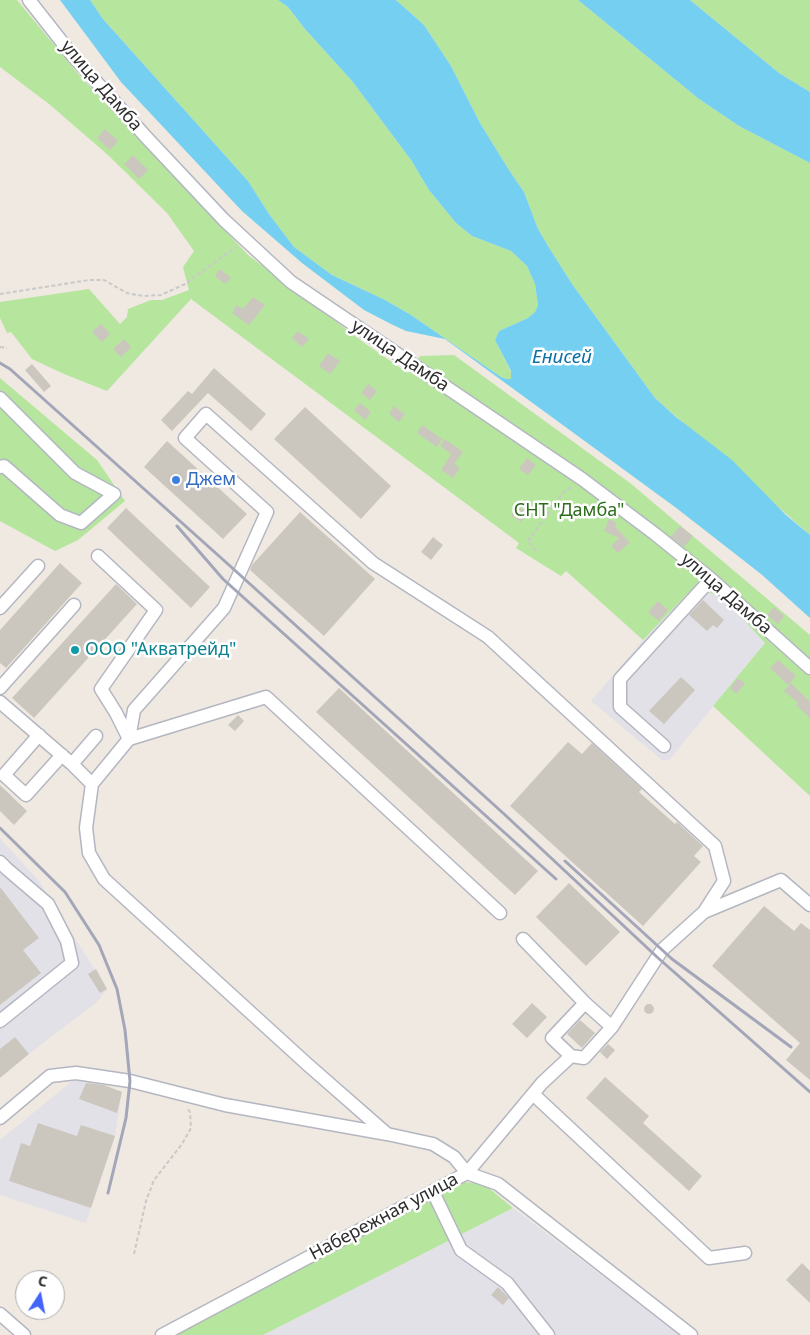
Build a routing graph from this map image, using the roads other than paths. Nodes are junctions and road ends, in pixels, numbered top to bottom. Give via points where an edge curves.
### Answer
1 (29, 0) edge
2 (0, 398) edge
3 (0, 468) edge
4 (98, 556) dead end
5 (38, 566) dead end
6 (711, 579) junction
7 (74, 605) dead end
8 (0, 608) edge
9 (810, 668) edge
10 (0, 688) edge
11 (0, 702) edge
12 (38, 735) junction
13 (96, 736) dead end
14 (129, 739) junction
15 (664, 746) dead end
16 (67, 760) junction
17 (92, 784) junction
18 (0, 862) edge
19 (810, 905) edge
20 (704, 912) junction
21 (500, 913) dead end
22 (523, 939) dead end
23 (585, 1003) junction
24 (0, 1020) edge
25 (612, 1027) junction
26 (572, 1056) junction
27 (534, 1094) junction
28 (0, 1118) edge
29 (387, 1134) junction
30 (467, 1173) junction
31 (433, 1192) junction
32 (745, 1253) dead end
33 (0, 1314) edge
34 (24, 1335) edge
35 (162, 1335) edge
36 (548, 1335) edge
37 (691, 1335) edge

1 - 6 street, улица Дамба via 147,138 224,220 291,282 582,479
2 - 3 street via 75,473 114,494 81,523 60,514 4,466
4 - 14 street via 156,610 101,689
5 - 8 street
6 - 9 street, улица Дамба
6 - 15 street via 620,679 620,707
7 - 10 street
11 - 12 street
12 - 16 street
12 - 16 street via 4,775 26,795
13 - 16 street
14 - 17 street
14 - 20 street via 134,710 224,608 266,512 185,438 206,414 373,563 488,637 715,846 724,881
14 - 21 street via 266,697
16 - 17 street
17 - 29 street via 86,828 89,853 104,879
18 - 24 street via 48,904 67,941 72,964
19 - 20 street via 781,880
20 - 25 street via 662,950
22 - 23 street
23 - 25 street
23 - 26 street via 552,1038
25 - 26 street via 584,1058
26 - 27 street
27 - 30 street
27 - 32 street via 709,1258
28 - 29 street via 50,1076 76,1073 130,1081 225,1105
29 - 30 street via 433,1144 454,1157
30 - 31 street, Набережная улица
30 - 37 street, Набережная улица via 498,1184
31 - 35 street, Набережная улица
31 - 36 street via 461,1250 507,1283
33 - 34 street

